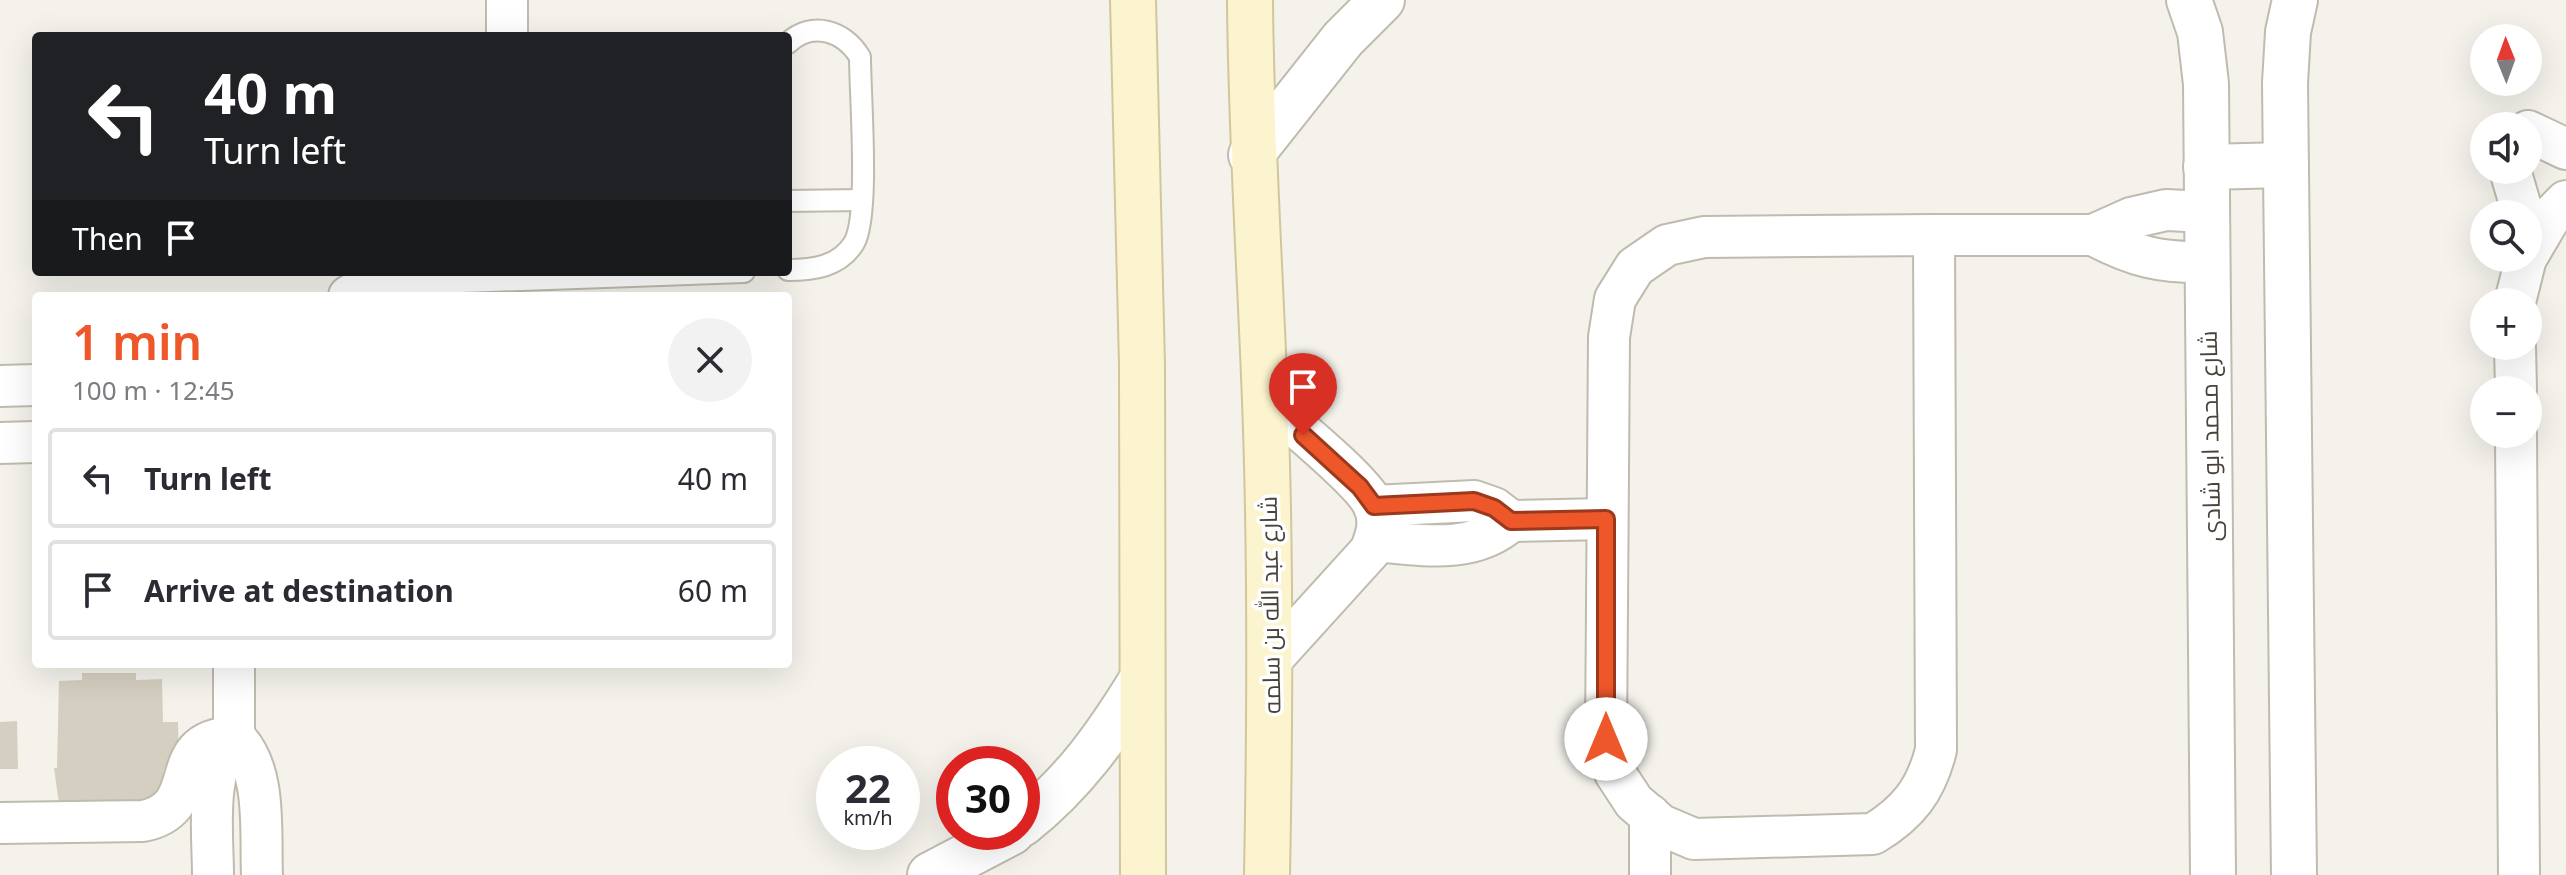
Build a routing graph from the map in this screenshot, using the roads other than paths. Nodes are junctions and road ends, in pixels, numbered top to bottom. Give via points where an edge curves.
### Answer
1 (507, 0) edge
2 (1133, 0) edge
3 (1250, 0) edge
4 (1382, 0) edge
5 (2189, 0) edge
6 (2295, 0) edge
7 (507, 32) edge
8 (792, 40) edge
9 (2542, 138) edge
10 (2566, 149) edge
11 (1251, 155) junction
12 (2286, 165) junction
13 (2206, 167) junction
14 (861, 200) junction
15 (792, 201) edge
16 (2566, 201) edge
17 (2207, 212) junction
18 (2542, 231) edge
19 (1934, 235) junction
20 (2093, 235) junction
21 (2207, 262) junction
22 (792, 270) edge
23 (619, 276) edge
24 (369, 284) edge
25 (32, 385) edge
26 (0, 386) edge
27 (1265, 400) junction
28 (32, 442) edge
29 (0, 443) edge
30 (2516, 448) edge
31 (1606, 519) junction
32 (1374, 523) junction
33 (1272, 659) junction
34 (234, 668) edge
35 (1142, 679) junction
36 (234, 737) junction
37 (1040, 810) edge
38 (1650, 815) junction
39 (0, 823) edge
40 (978, 850) edge
41 (213, 875) edge
42 (262, 875) edge
43 (930, 875) edge
44 (1143, 875) edge
45 (1267, 875) edge
46 (1650, 875) edge
47 (2213, 875) edge
48 (2294, 875) edge
49 (2519, 875) edge

1 - 7 street
2 - 35 main road via 1142,365
3 - 11 main road, شارع عبد الله بن سلمه
4 - 11 street via 1343,39
5 - 13 street, شارع محمد ابو شادى via 2200,32 2206,84
6 - 12 street via 2285,83
8 - 14 lane via 805,32 833,32 860,57
9 - 10 street
11 - 27 main road, شارع عبد الله بن سلمه
12 - 13 street
12 - 48 street
13 - 17 street, شارع محمد ابو شادى
14 - 15 lane
14 - 22 lane via 860,227 843,255 815,269
16 - 18 street
17 - 20 street via 2166,210
17 - 21 street, شارع محمد ابو شادى
19 - 20 street
19 - 31 street via 1704,237 1667,245 1635,267 1615,299 1609,337
19 - 38 street via 1936,750 1929,776 1897,819 1873,834 1694,839
20 - 21 street via 2131,255 2167,263
21 - 47 street, شارع محمد ابو شادى
23 - 24 lane
25 - 26 street
27 - 32 street via 1360,487
27 - 33 main road, شارع عبد الله بن سلمه
28 - 29 street
30 - 49 street
31 - 32 street via 1511,521 1474,501
31 - 38 street via 1606,739 1615,773
32 - 33 street via 1370,551
33 - 45 main road, شارع عبد الله بن سلمه
34 - 36 street
35 - 37 street via 1104,741
35 - 44 main road
36 - 39 street via 202,743 179,794 160,817
36 - 41 street via 226,745 216,781
36 - 42 street via 244,746 256,783
38 - 46 street
40 - 43 street

